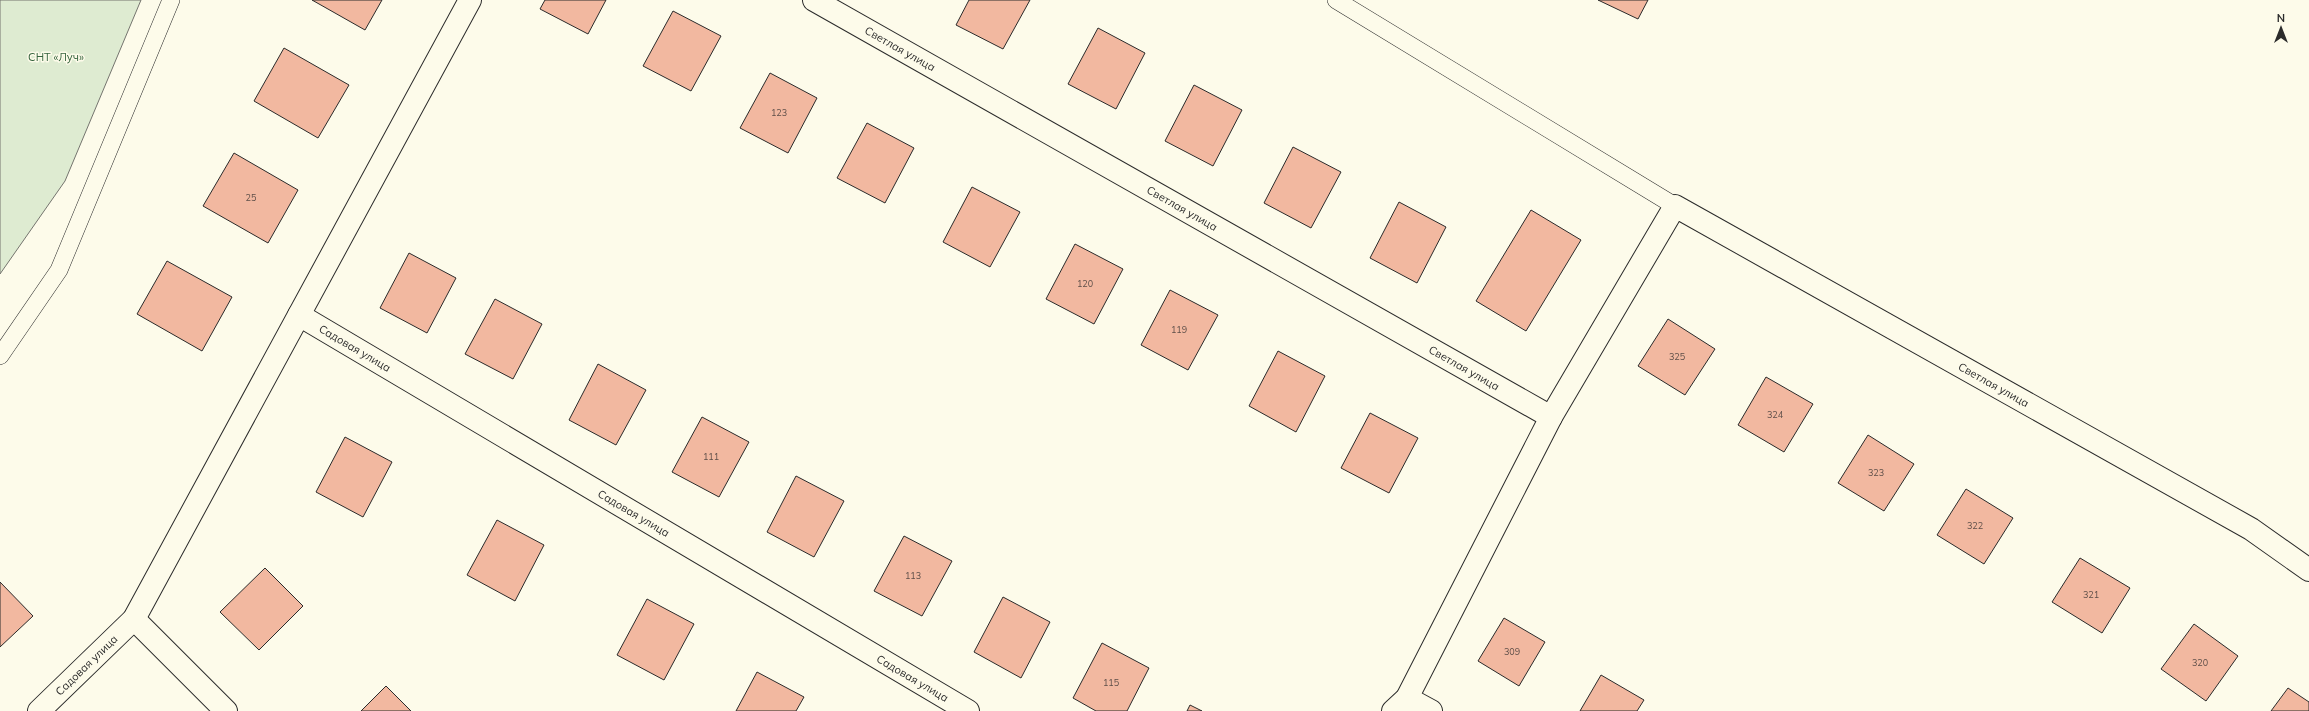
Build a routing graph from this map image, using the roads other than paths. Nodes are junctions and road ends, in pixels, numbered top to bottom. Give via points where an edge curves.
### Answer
1 (171, 0) edge
2 (470, 0) edge
3 (814, 0) edge
4 (1336, 0) edge
5 (1674, 206) junction
6 (299, 315) junction
7 (0, 356) edge
8 (1551, 417) junction
9 (2309, 570) edge
10 (134, 619) junction
11 (1400, 704) edge
12 (39, 711) edge
13 (226, 711) edge
14 (968, 711) edge
15 (1431, 711) edge

1 - 7 lane via 59,270
2 - 6 street, Садовая улица
3 - 8 street, Светлая улица
4 - 5 lane
5 - 8 street
5 - 9 street, Светлая улица via 2252,529
6 - 10 street, Садовая улица
6 - 14 street, Садовая улица
8 - 11 street
10 - 12 street, Садовая улица
10 - 13 street
11 - 15 street

